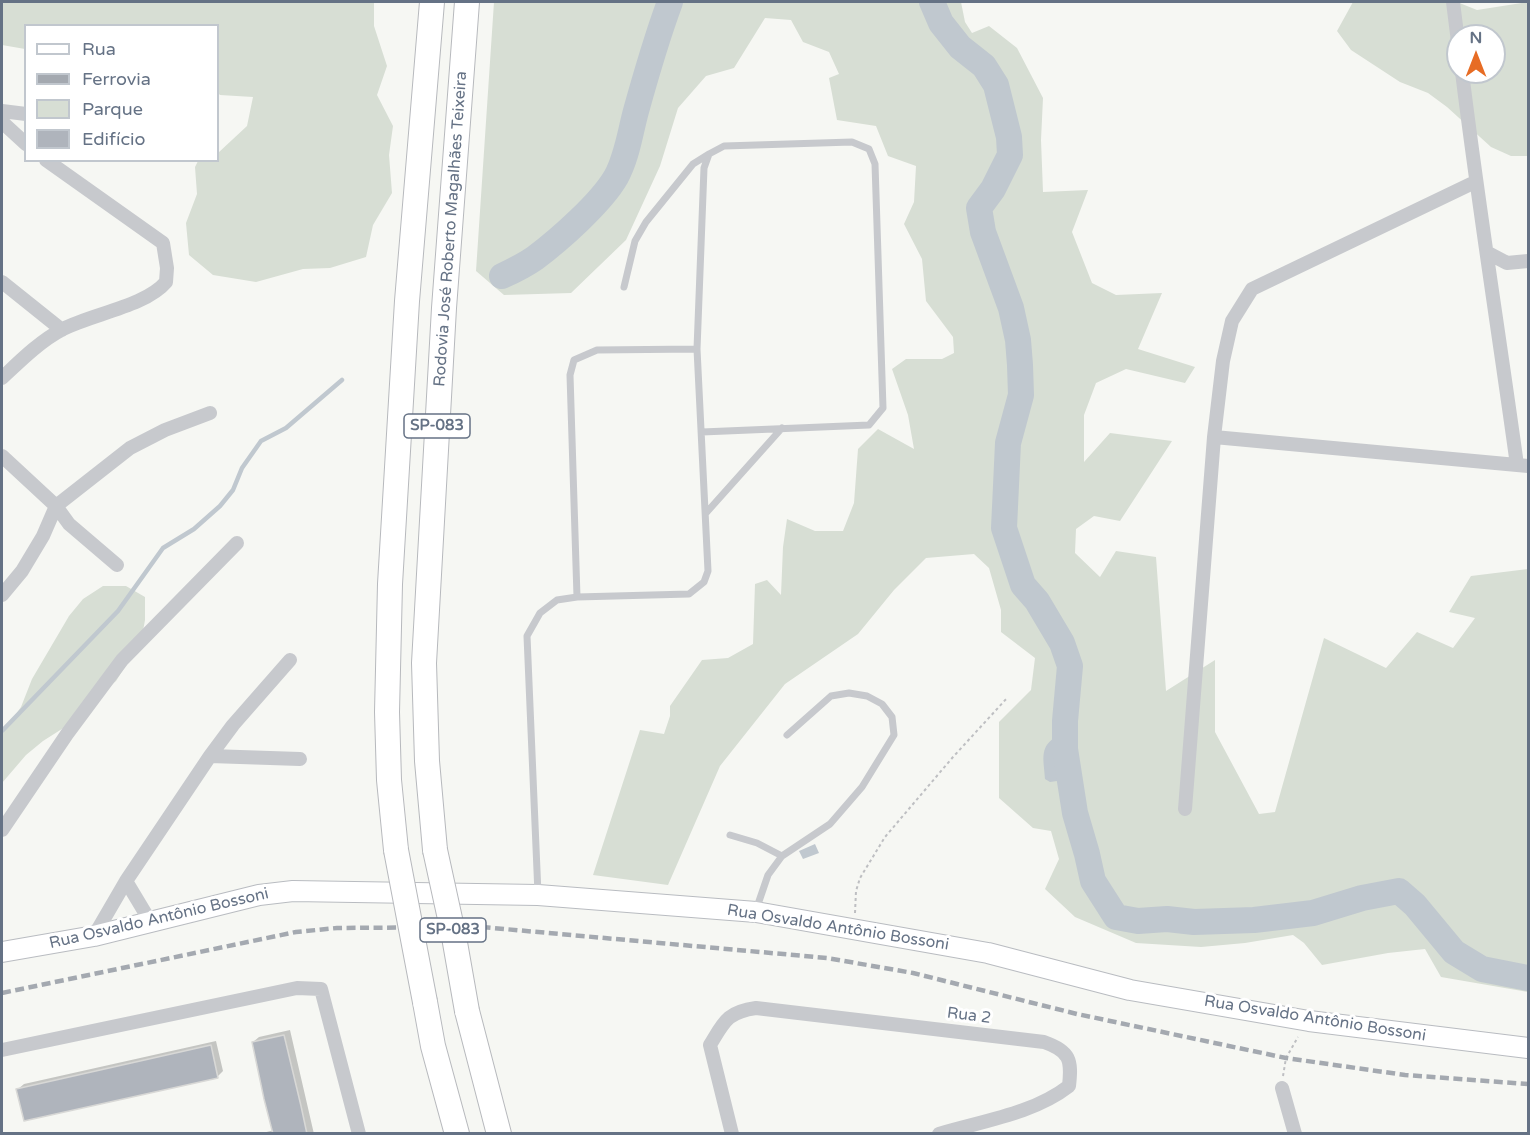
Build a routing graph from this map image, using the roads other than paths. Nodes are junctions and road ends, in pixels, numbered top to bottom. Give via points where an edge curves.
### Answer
1 (432, 2) edge
2 (467, 2) edge
3 (1453, 2) edge
4 (1456, 24) edge
5 (1463, 84) edge
6 (2, 111) edge
7 (24, 114) edge
8 (2, 122) edge
9 (24, 142) edge
10 (709, 154) junction
11 (53, 163) edge
12 (1475, 182) junction
13 (1488, 253) junction
14 (1528, 261) edge
15 (2, 282) edge
16 (624, 287) dead end
17 (62, 330) junction
18 (697, 349) junction
19 (2, 378) edge
20 (210, 413) dead end
21 (782, 428) junction
22 (702, 432) junction
23 (1214, 437) junction
24 (2, 456) edge
25 (1523, 465) edge
26 (56, 506) junction
27 (705, 513) junction
28 (237, 543) dead end
29 (117, 565) dead end
30 (2, 596) edge
31 (577, 597) junction
32 (290, 660) dead end
33 (787, 735) dead end
34 (210, 756) junction
35 (300, 759) dead end
36 (1185, 809) dead end
37 (2, 830) edge
38 (730, 835) dead end
39 (782, 856) junction
40 (126, 881) junction
41 (538, 895) junction
42 (756, 912) junction
43 (150, 921) junction
44 (94, 936) junction
45 (2, 952) edge
46 (1528, 1048) edge
47 (2, 1050) edge
48 (1282, 1088) road end
49 (360, 1134) edge
50 (457, 1134) edge
51 (499, 1134) edge
52 (732, 1134) edge
53 (939, 1134) edge
54 (1295, 1134) edge

1 - 50 highway, SP-083, bridge via 408,290 389,594 387,712 396,850 433,1046
2 - 51 highway, Rodovia José Roberto Magalhães Teixeira / SP-083, bridge via 444,308 424,663 435,850 467,1011
3 - 4 street
5 - 12 street
6 - 7 street
8 - 9 street
10 - 16 lane via 693,164 646,222 635,241
10 - 18 lane via 704,168
10 - 21 lane via 724,146 852,142 869,149 875,164 883,408 869,425
11 - 17 street via 163,243 167,268 166,282 152,295
12 - 13 street
12 - 23 street via 1252,289 1232,321
13 - 14 street via 1507,263
13 - 25 street
15 - 17 street
17 - 19 street
18 - 22 lane
18 - 31 lane via 597,350 574,360 570,375
20 - 26 street via 130,448
21 - 22 lane
21 - 27 lane
22 - 27 lane
23 - 25 street
23 - 36 street
24 - 26 street
26 - 29 street via 69,524
26 - 30 street via 43,536
27 - 31 lane via 708,571 704,582 689,594
28 - 37 street via 122,660
31 - 41 lane via 557,600 540,613 527,636
32 - 34 street
33 - 39 lane via 831,696 849,693 882,704 892,717 894,735 862,788 830,824
34 - 35 street
34 - 40 street
38 - 39 lane
39 - 42 lane via 768,875
40 - 43 street
40 - 44 street
41 - 42 street, Rua Osvaldo Antônio Bossoni
41 - 43 street, Rua Osvaldo Antônio Bossoni via 293,891 259,895
42 - 46 street, Rua Osvaldo Antônio Bossoni via 988,953 1130,990 1309,1022
43 - 44 street, Rua Osvaldo Antônio Bossoni
44 - 45 street, Rua Osvaldo Antônio Bossoni
47 - 49 street via 297,988 321,989
48 - 54 street
52 - 53 street, Rua 2 via 711,1045 726,1020 740,1010 756,1008 1044,1042 1067,1056 1071,1068 1069,1086 1052,1099

